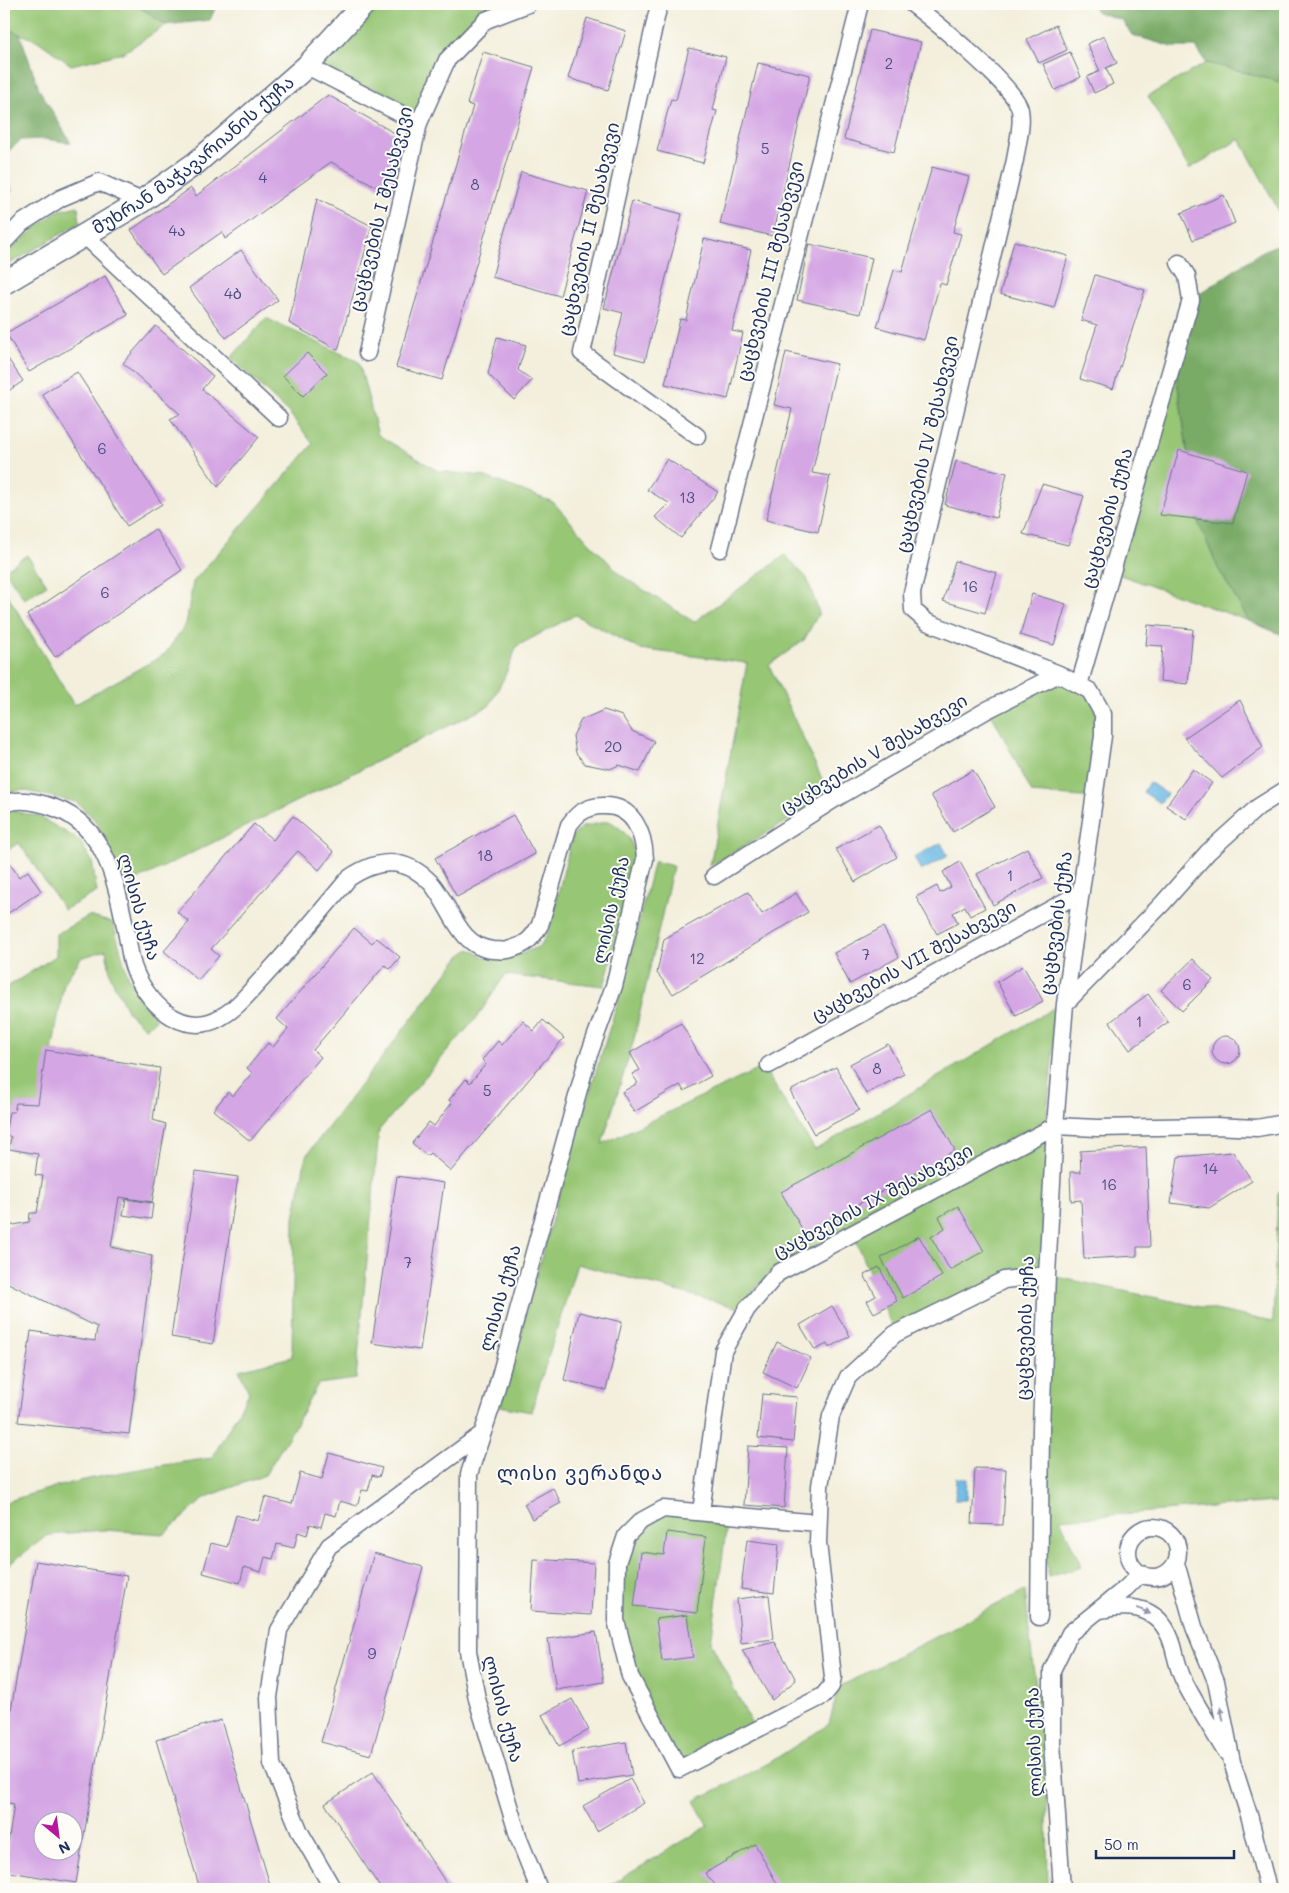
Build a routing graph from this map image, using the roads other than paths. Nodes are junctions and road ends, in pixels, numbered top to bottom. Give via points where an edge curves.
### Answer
1 (364, 4) edge
2 (528, 4) edge
3 (660, 4) edge
4 (860, 4) edge
5 (912, 4) edge
6 (307, 66) junction
7 (419, 123) junction
8 (142, 201) junction
9 (84, 235) junction
10 (4, 242) edge
11 (1179, 263) dead end
12 (4, 283) edge
13 (367, 352) dead end
14 (279, 418) dead end
15 (698, 436) dead end
16 (720, 549) dead end
17 (1058, 674) junction
18 (1079, 685) junction
19 (1285, 790) edge
20 (4, 804) edge
21 (714, 876) dead end
22 (1080, 893) junction
23 (1065, 1004) junction
24 (769, 1065) dead end
25 (1285, 1123) edge
26 (1055, 1126) junction
27 (1046, 1275) junction
28 (482, 1434) junction
29 (701, 1512) junction
30 (818, 1523) junction
31 (1176, 1563) junction
32 (1140, 1573) junction
33 (1097, 1610) junction
34 (1039, 1617) dead end
35 (1232, 1762) junction
36 (333, 1889) edge
37 (538, 1889) edge
38 (1062, 1889) edge
39 (1268, 1889) edge

1 - 6 main road, მუხრან მაჭავარიანის ქუჩა
2 - 7 street, ცაცხვების I შესახვევი via 486,20 447,60
3 - 15 street, ცაცხვების II შესახვევი via 582,353
4 - 16 street, ცაცხვების III შესახვევი
5 - 17 street, ცაცხვების IV შესახვევი via 952,35 1012,94 1020,109 1015,160 912,593 913,610 927,622
6 - 7 street
6 - 8 main road, მუხრან მაჭავარიანის ქუჩა via 196,163
7 - 13 street, ცაცხვების I შესახვევი
8 - 9 main road, მუხრან მაჭავარიანის ქუჩა
8 - 10 street via 99,182 61,198 22,223
9 - 12 main road, მუხრან მაჭავარიანის ქუჩა
9 - 14 street
11 - 18 street, ცაცხვების ქუჩა via 1188,276 1191,300
17 - 18 street, ცაცხვების IV შესახვევი
17 - 21 street, ცაცხვების V შესახვევი via 987,710 832,800
18 - 22 street, ცაცხვების ქუჩა via 1090,691 1103,714
19 - 23 street via 1258,807 1208,852
20 - 28 street, ლისის ქუჩა via 27,800 46,805 64,811 91,832 102,848 117,890 133,966 147,992 165,1013 189,1023 221,1018 236,1006 349,878 378,864 397,863 414,870 430,883 461,931 472,942 485,949 505,951 520,946 532,939 540,925 569,825 580,813 596,806 613,806 628,813 644,842 645,859 614,986 588,1060
22 - 23 street, ცაცხვების ქუჩა
22 - 24 street, ცაცხვების VII შესახვევი
23 - 26 street, ცაცხვების ქუჩა
25 - 26 street via 1257,1128
26 - 27 street, ცაცხვების ქუჩა
26 - 29 street, ცაცხვების IX შესახვევი via 778,1273 747,1309 723,1351
27 - 30 street via 1004,1280 895,1334 848,1377 831,1416
27 - 34 street, ცაცხვების ქუჩა
28 - 36 street via 328,1546 279,1630 269,1697 272,1764 300,1832
28 - 37 street, ლისის ქუჩა via 469,1474 468,1651 480,1709 519,1839
29 - 30 street
29 - 30 street via 663,1509 641,1521 626,1536 617,1563 616,1620 630,1676 680,1769 823,1696 831,1686 833,1677
31 - 32 street via 1164,1574 1148,1576
31 - 32 street via 1178,1547 1170,1533 1146,1528 1133,1538 1130,1545 1130,1561
35 -> 31 street via 1216,1681 1191,1618
32 - 33 street, ლისის ქუჩა
33 -> 35 street via 1137,1607 1150,1612 1162,1624 1183,1678
33 - 38 street, ლისის ქუჩა via 1070,1633 1052,1670 1052,1743
35 - 39 street

